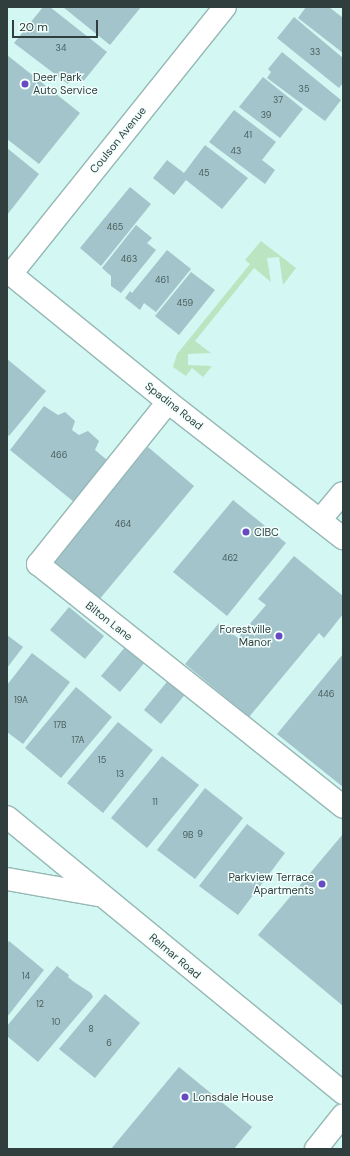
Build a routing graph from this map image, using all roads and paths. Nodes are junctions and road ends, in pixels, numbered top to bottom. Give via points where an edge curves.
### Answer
1 (225, 7) edge
2 (9, 273) edge
3 (168, 402) junction
4 (343, 493) edge
5 (320, 520) junction
6 (343, 538) edge
7 (343, 807) edge
8 (7, 818) edge
9 (7, 879) edge
10 (102, 895) junction
11 (343, 1093) edge
12 (343, 1115) edge
13 (316, 1149) edge

1 - 2 street, Coulson Avenue
2 - 3 street, Spadina Road
3 - 5 street, Spadina Road
3 - 7 street, Bilton Lane via 38,564
4 - 5 street
5 - 6 street, Spadina Road
8 - 10 street, Relmar Road
9 - 10 street
10 - 11 street, Relmar Road
12 - 13 street

